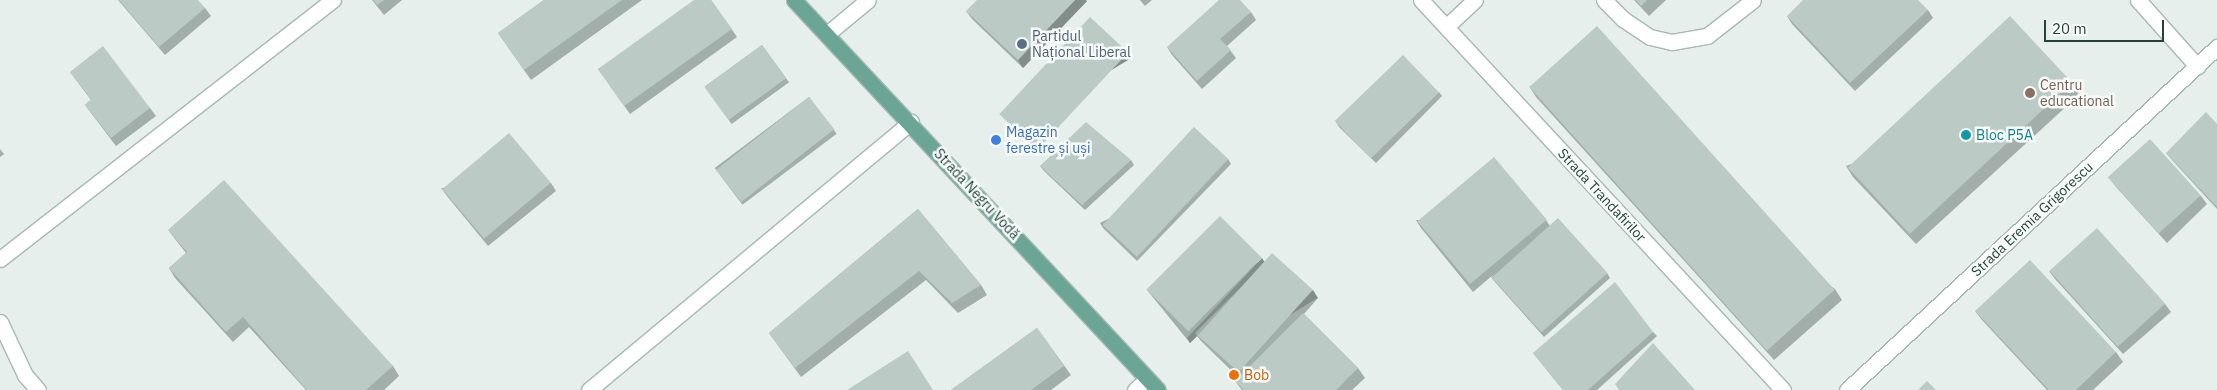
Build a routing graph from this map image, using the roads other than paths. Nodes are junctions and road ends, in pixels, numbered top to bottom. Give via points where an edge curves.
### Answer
1 (332, 0) edge
2 (794, 0) edge
3 (868, 0) edge
4 (1421, 0) edge
5 (1475, 0) edge
6 (1604, 0) edge
7 (1753, 0) edge
8 (2138, 0) edge
9 (1447, 26) junction
10 (827, 34) junction
11 (2217, 47) edge
12 (2197, 66) junction
13 (911, 122) junction
14 (0, 259) edge
15 (0, 322) edge
16 (1147, 379) junction
17 (38, 390) edge
18 (589, 390) edge
19 (1135, 390) edge
20 (1158, 390) edge
21 (1783, 390) edge
22 (1847, 390) edge

1 - 14 street
2 - 10 main road, Strada Negru Vodă
3 - 10 street
4 - 9 street, Strada Trandafirilor
5 - 9 street
6 - 7 street via 1623,19 1650,37 1672,42 1708,36
8 - 12 street
9 - 21 street, Strada Trandafirilor
10 - 13 main road, Strada Negru Vodă
11 - 12 street, Strada Eremia Grigorescu
12 - 22 street, Strada Eremia Grigorescu
13 - 16 main road, Strada Negru Vodă
13 - 18 street
15 - 17 street via 25,375
16 - 19 street
16 - 20 main road, Strada Negru Vodă

